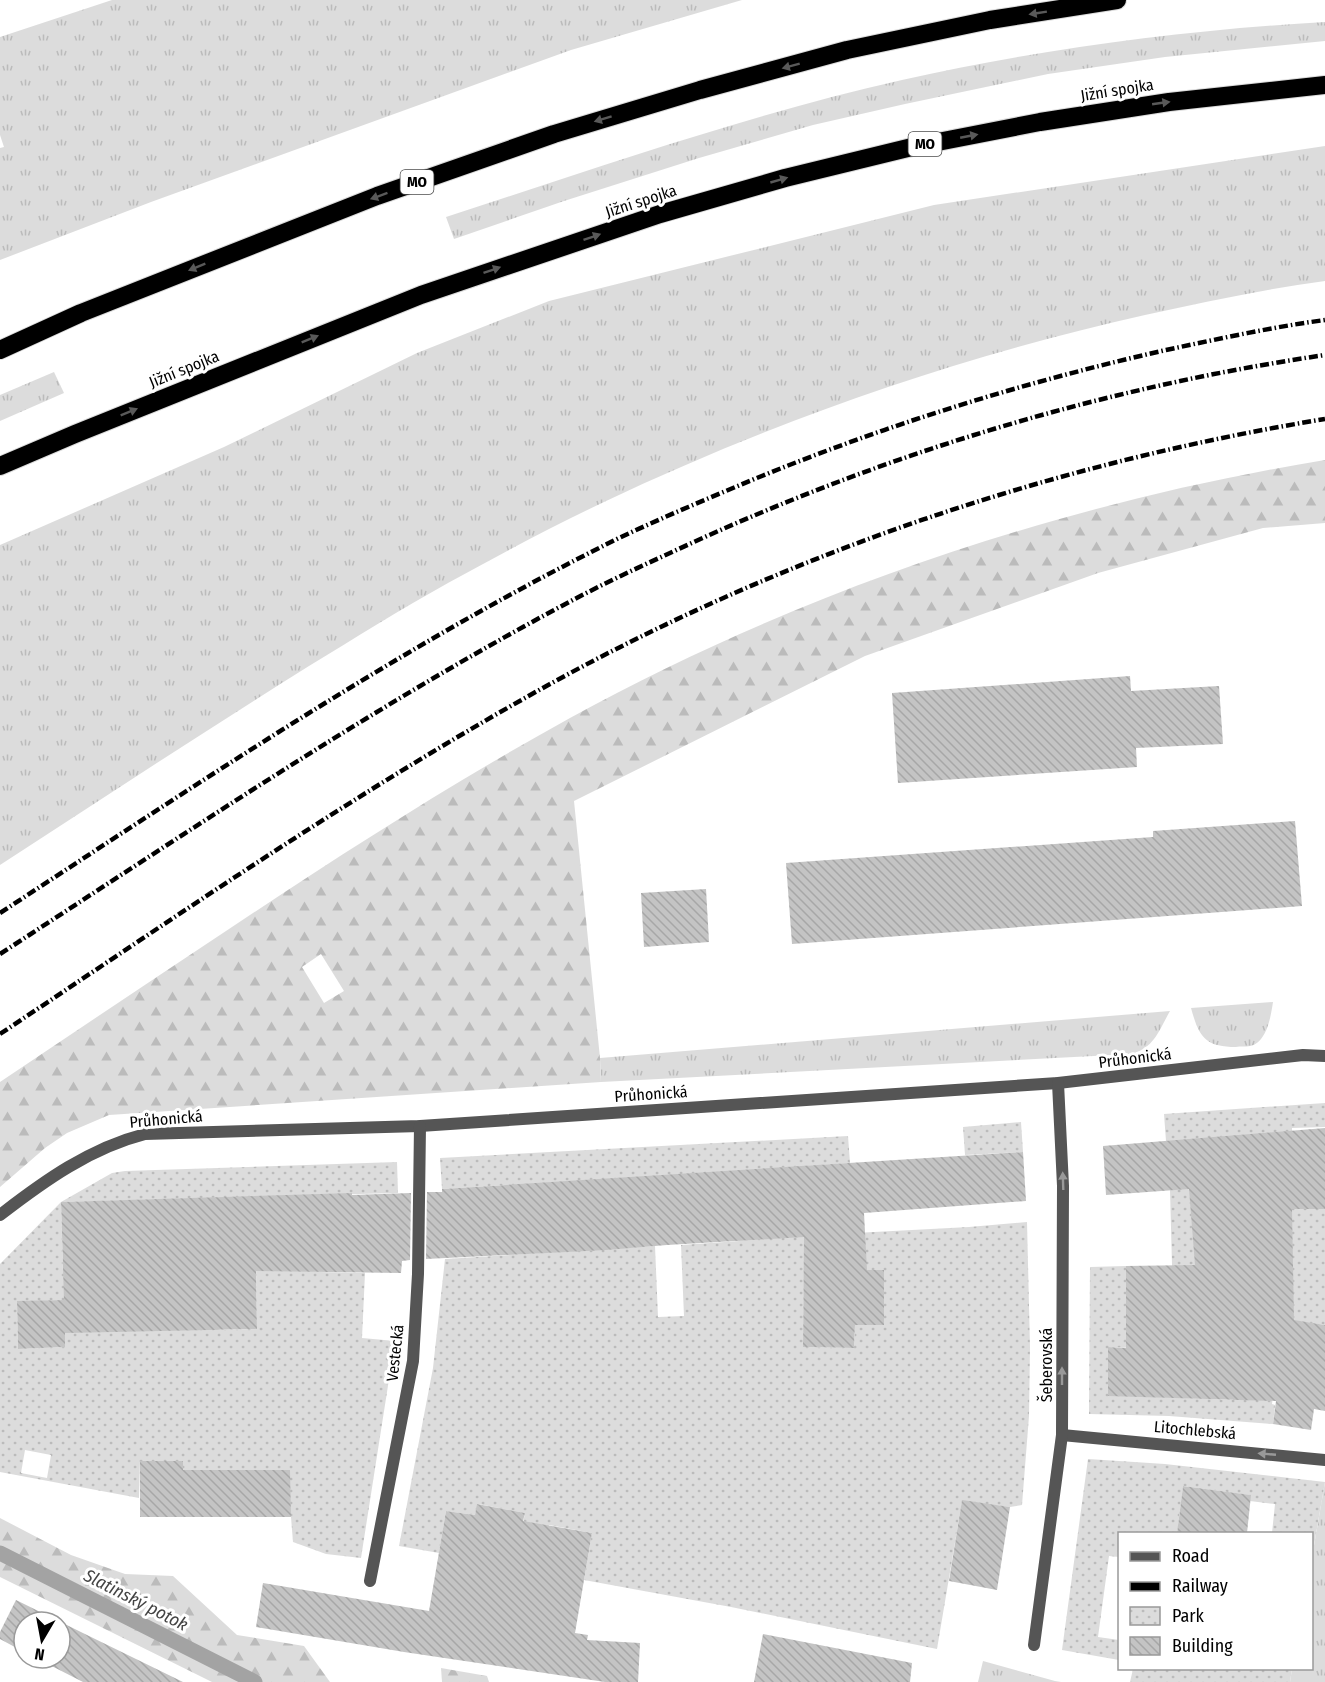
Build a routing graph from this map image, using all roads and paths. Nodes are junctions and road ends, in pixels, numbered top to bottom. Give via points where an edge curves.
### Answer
1 (1117, 0) edge
2 (1325, 85) edge
3 (0, 350) edge
4 (75, 434) junction
5 (0, 466) edge
6 (0, 481) edge
7 (1325, 1056) edge
8 (1058, 1083) junction
9 (420, 1126) junction
10 (0, 1215) edge
11 (1062, 1435) junction
12 (1325, 1460) edge
13 (370, 1581) dead end
14 (1034, 1645) dead end

1 -> 3 highway, MO via 990,20 847,50 554,134 366,201 81,313
4 -> 2 highway, Jižní spojka / MO via 421,295 660,214 785,178 912,147 1040,122 1169,102
4 - 5 highway, Jižní spojka / MO
4 - 6 highway
7 - 8 street, Průhonická via 1303,1055
8 - 9 street, Průhonická
11 -> 8 street, Šeberovská via 1063,1186
9 - 10 street, Průhonická via 144,1134 120,1140 75,1162
9 - 13 street, Vestecká via 413,1361
12 -> 11 street, Litochlebská
11 - 14 street, Šeberovská

